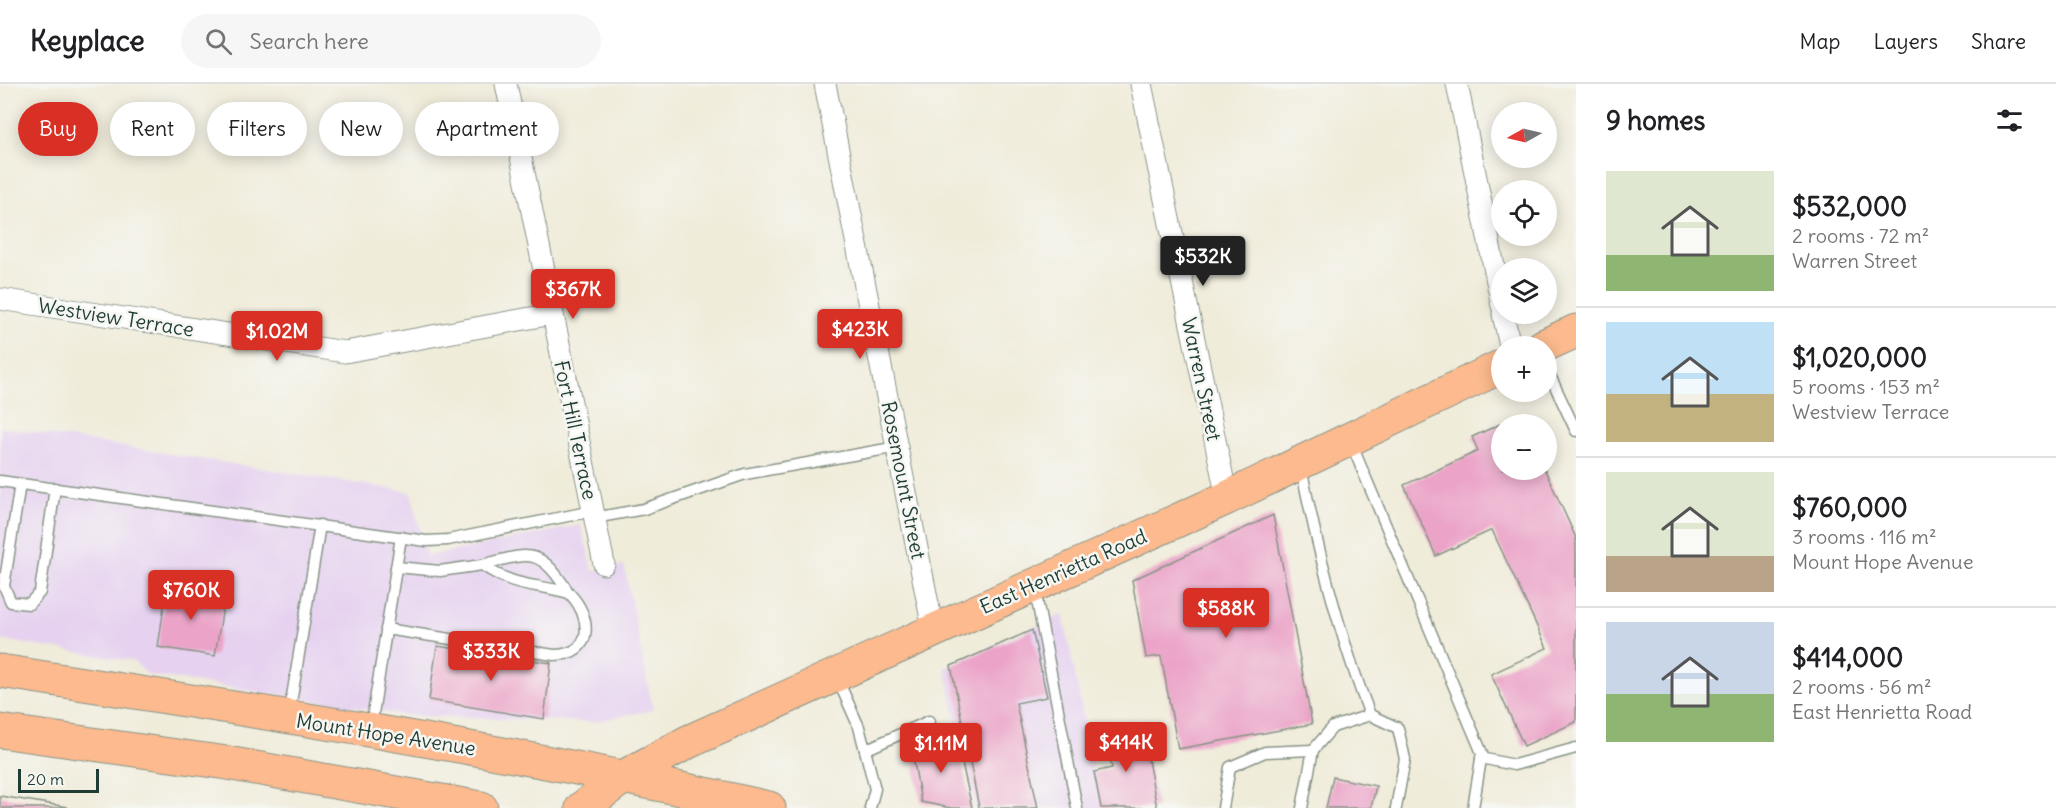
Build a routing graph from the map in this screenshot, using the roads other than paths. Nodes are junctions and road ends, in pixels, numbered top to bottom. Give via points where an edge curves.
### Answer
1 (506, 84) edge
2 (825, 84) edge
3 (1141, 84) edge
4 (1457, 84) edge
5 (1492, 258) edge
6 (0, 299) edge
7 (552, 314) junction
8 (1576, 331) edge
9 (1557, 340) edge
10 (1491, 371) edge
11 (1557, 390) edge
12 (1576, 431) edge
13 (1350, 439) junction
14 (898, 447) junction
15 (1300, 463) junction
16 (0, 481) edge
17 (20, 484) junction
18 (55, 488) junction
19 (1227, 498) junction
20 (593, 515) junction
21 (320, 525) junction
22 (401, 537) junction
23 (604, 564) dead end
24 (482, 565) junction
25 (396, 567) junction
26 (1034, 584) junction
27 (569, 593) junction
28 (386, 629) junction
29 (933, 629) junction
30 (0, 671) edge
31 (836, 676) junction
32 (1370, 715) junction
33 (288, 718) junction
34 (929, 722) dead end
35 (370, 730) junction
36 (0, 731) edge
37 (1576, 748) edge
38 (865, 750) junction
39 (1313, 750) junction
40 (1481, 758) junction
41 (625, 776) junction
42 (481, 808) edge
43 (582, 808) edge
44 (608, 808) edge
45 (769, 808) edge
46 (870, 808) edge
47 (1077, 808) edge
48 (1222, 808) edge
49 (1302, 808) edge
50 (1396, 808) edge
51 (1473, 808) edge

1 - 7 street, Fort Hill Terrace
2 - 14 street, Rosemount Street
3 - 19 street, Warren Street
4 - 5 street
6 - 7 street, Westview Terrace via 345,352
7 - 20 street, Fort Hill Terrace
8 - 9 main road
10 - 13 main road, East Henrietta Road
11 - 12 lane
13 - 15 main road, East Henrietta Road
13 - 40 lane
14 - 20 lane via 745,474 644,509
14 - 29 street, Rosemount Street
15 - 19 main road, East Henrietta Road
15 - 32 lane via 1342,638
16 - 17 lane
17 - 18 lane
17 - 18 lane via 4,586 11,602 29,604 40,592
18 - 21 lane
19 - 26 main road, East Henrietta Road
20 - 22 lane via 448,540
20 - 23 street, Fort Hill Terrace
21 - 22 lane
21 - 33 lane
22 - 25 lane
24 - 25 lane via 440,571
24 - 27 lane via 505,580
24 - 27 lane via 516,556 537,557 555,571
25 - 28 lane
26 - 29 main road, East Henrietta Road
26 - 47 lane
27 - 28 lane via 587,622 581,645 562,655
28 - 35 lane
29 - 31 main road, East Henrietta Road
30 - 33 main road, Mount Hope Avenue
31 - 38 lane
31 - 41 main road, East Henrietta Road via 688,742
32 - 39 lane via 1333,727
32 - 50 lane via 1398,728 1405,759
33 - 35 main road, Mount Hope Avenue
34 - 38 lane
35 - 41 main road, Mount Hope Avenue
36 - 42 main road via 227,763
37 - 40 lane via 1514,765
38 - 46 lane via 875,789
39 - 48 lane via 1265,752 1230,767
39 - 49 lane
40 - 51 lane
41 - 43 main road, East Henrietta Road
41 - 44 main road
41 - 45 main road, Mount Hope Avenue

